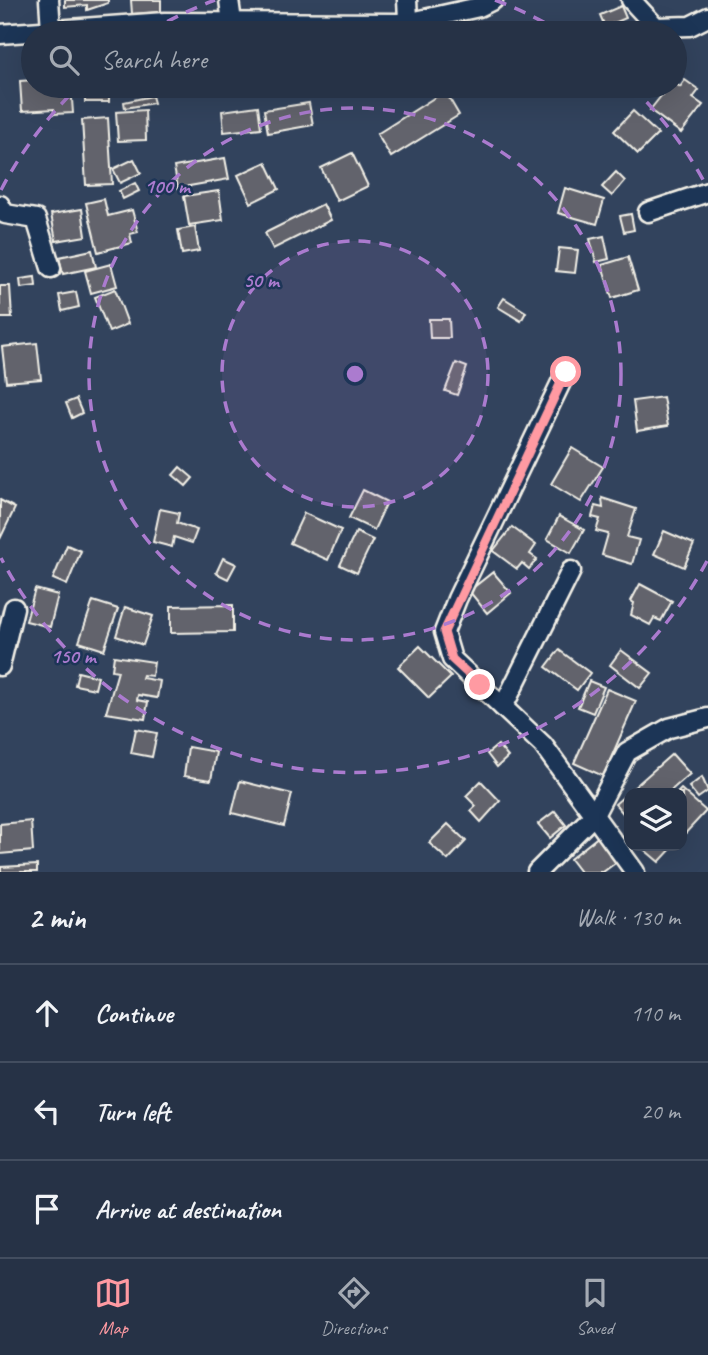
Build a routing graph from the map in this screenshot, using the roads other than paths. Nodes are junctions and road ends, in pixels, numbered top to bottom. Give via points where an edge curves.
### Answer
1 (49, 0) edge
2 (229, 0) edge
3 (493, 0) edge
4 (631, 0) edge
5 (708, 17) edge
6 (50, 21) edge
7 (232, 21) edge
8 (416, 21) edge
9 (650, 21) edge
10 (687, 26) edge
11 (21, 32) edge
12 (0, 34) edge
13 (708, 192) edge
14 (0, 205) edge
15 (648, 212) dead end
16 (51, 268) dead end
17 (566, 372) dead end
18 (571, 571) dead end
19 (14, 608) dead end
20 (0, 666) edge
21 (503, 707) junction
22 (708, 718) edge
23 (594, 815) junction
24 (537, 872) edge
25 (635, 872) edge

1 - 6 street
2 - 7 street
3 - 8 street
4 - 9 street
5 - 10 street
11 - 12 street
13 - 15 street
14 - 16 street via 5,214 36,219
17 - 21 street via 444,632 452,659
18 - 21 street
19 - 20 street
21 - 23 street via 543,745
22 - 23 street via 669,728 627,752
23 - 24 street
23 - 25 street

